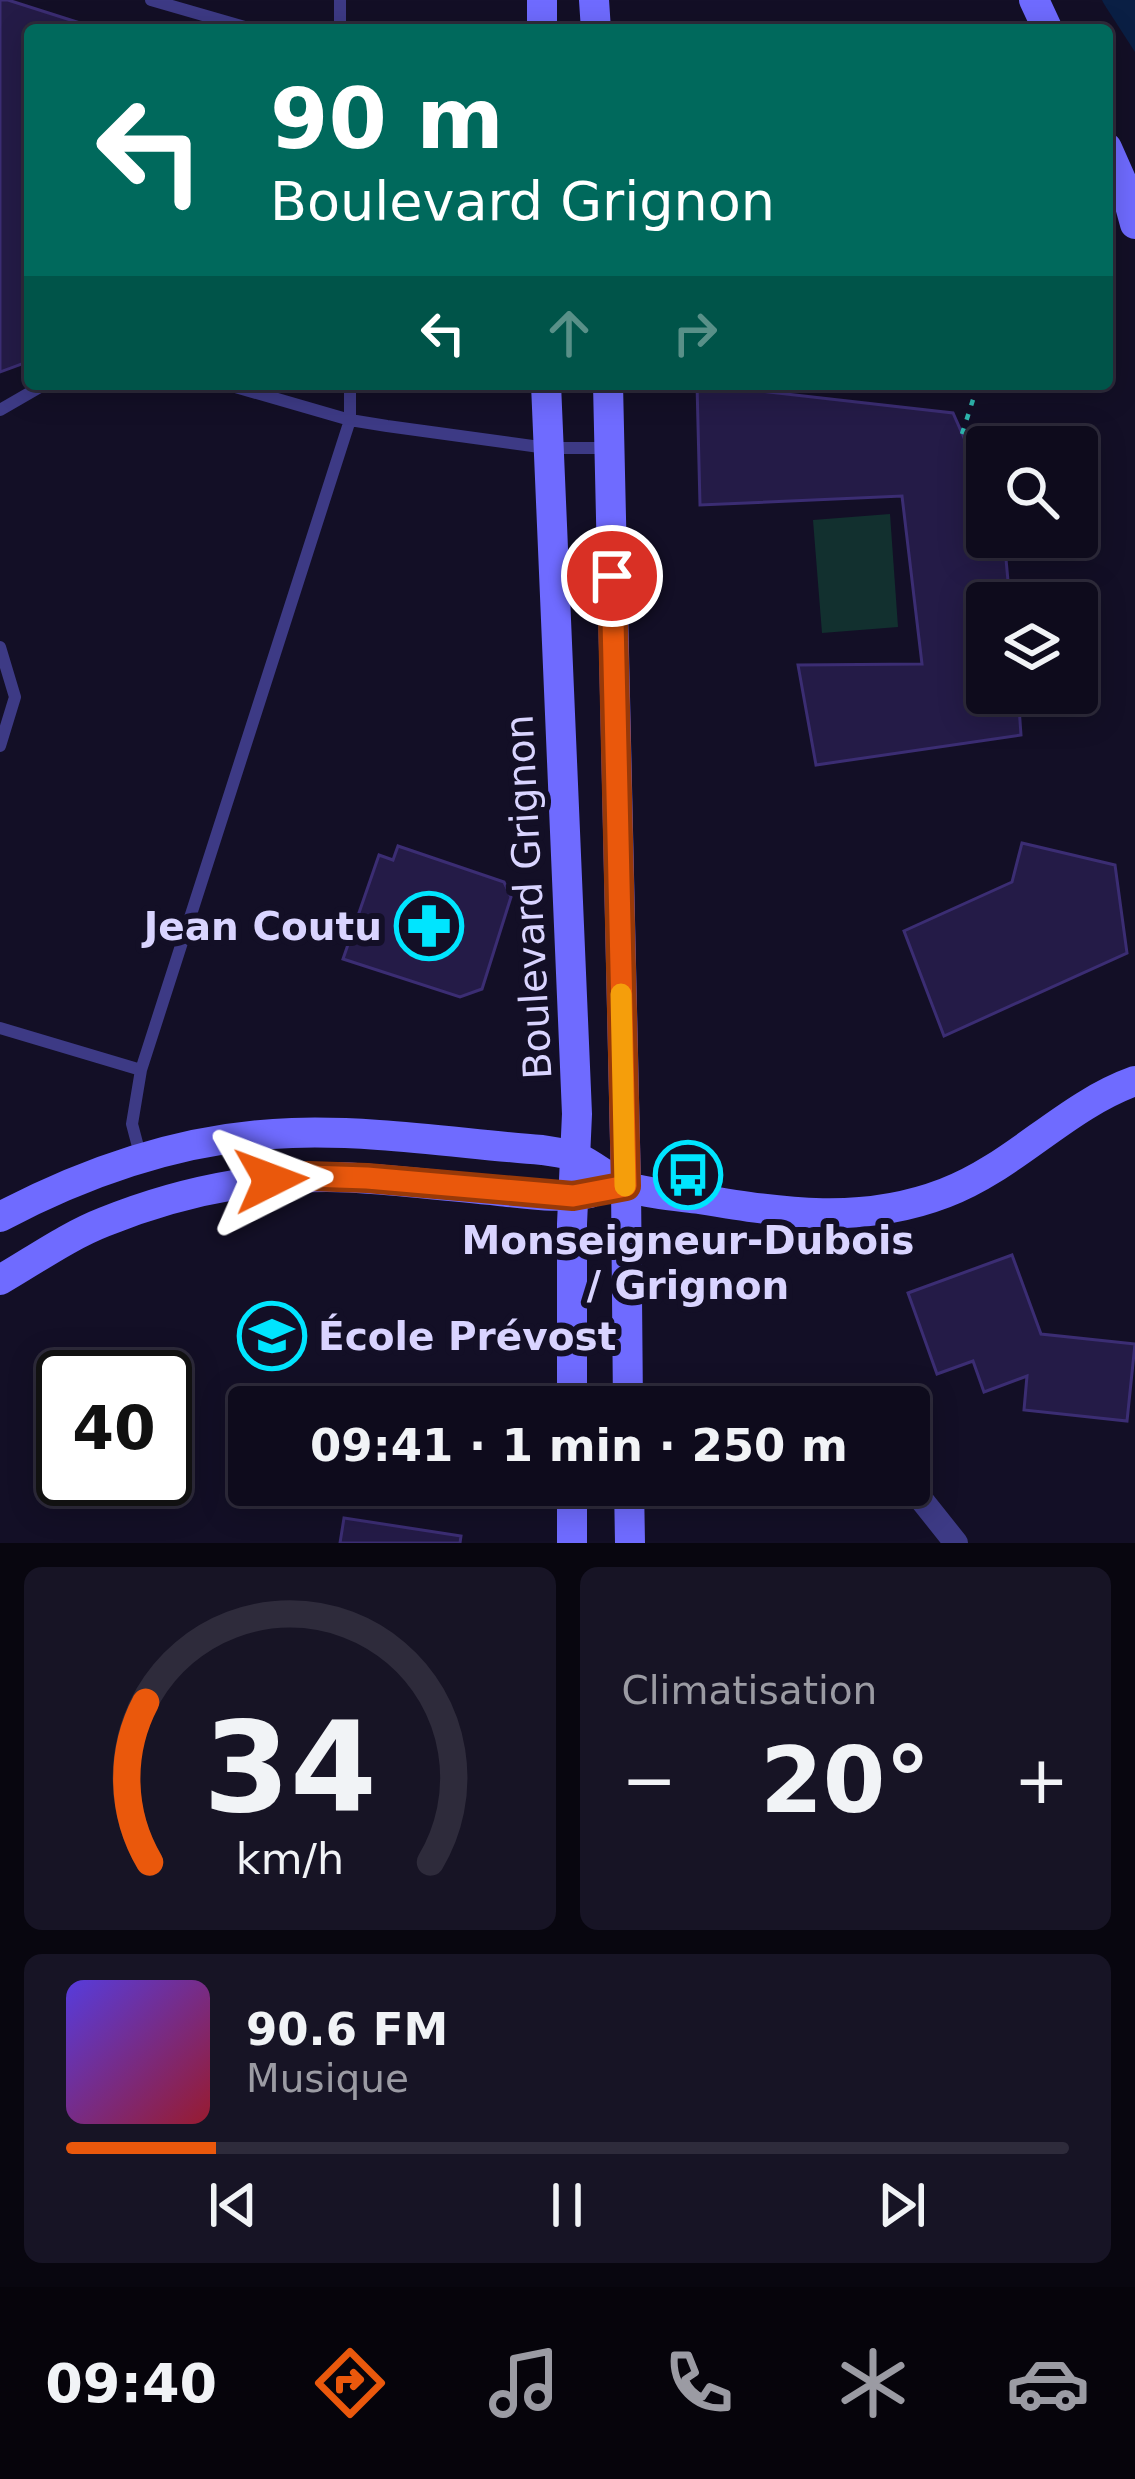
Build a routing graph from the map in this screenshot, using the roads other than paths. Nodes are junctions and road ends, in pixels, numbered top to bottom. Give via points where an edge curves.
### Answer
1 (151, 0) edge
2 (204, 24) edge
3 (1113, 162) edge
4 (1135, 224) edge
5 (35, 390) edge
6 (246, 390) edge
7 (350, 390) edge
8 (546, 390) edge
9 (608, 390) edge
10 (0, 410) edge
11 (350, 420) junction
12 (547, 448) junction
13 (609, 448) junction
14 (0, 647) edge
15 (0, 746) edge
16 (0, 1028) edge
17 (141, 1070) junction
18 (1135, 1081) edge
19 (575, 1155) junction
20 (141, 1159) junction
21 (626, 1186) junction
22 (573, 1196) junction
23 (0, 1217) edge
24 (0, 1280) edge
25 (572, 1386) edge
26 (628, 1386) edge
27 (572, 1506) edge
28 (630, 1506) edge
29 (927, 1506) edge
30 (572, 1543) edge
31 (631, 1543) edge
32 (956, 1543) edge

1 - 2 lane
3 - 4 street
5 - 10 lane
6 - 11 lane
7 - 11 lane
8 - 12 street, Boulevard Grignon
9 - 13 street
11 - 12 lane
11 - 17 lane
12 - 13 lane
12 - 19 street, Boulevard Grignon
13 - 21 street
14 - 15 lane via 15,697
16 - 17 lane
17 - 20 lane via 132,1124
18 - 21 street via 1079,1108 994,1168 907,1205 813,1215
19 - 20 street via 294,1133
19 - 21 street
19 - 22 street, Boulevard Grignon
20 - 23 street
21 - 22 street
21 - 26 street
22 - 24 street via 367,1178 235,1184 100,1223
22 - 25 street, Boulevard Grignon
27 - 30 street
28 - 31 street
29 - 32 street

